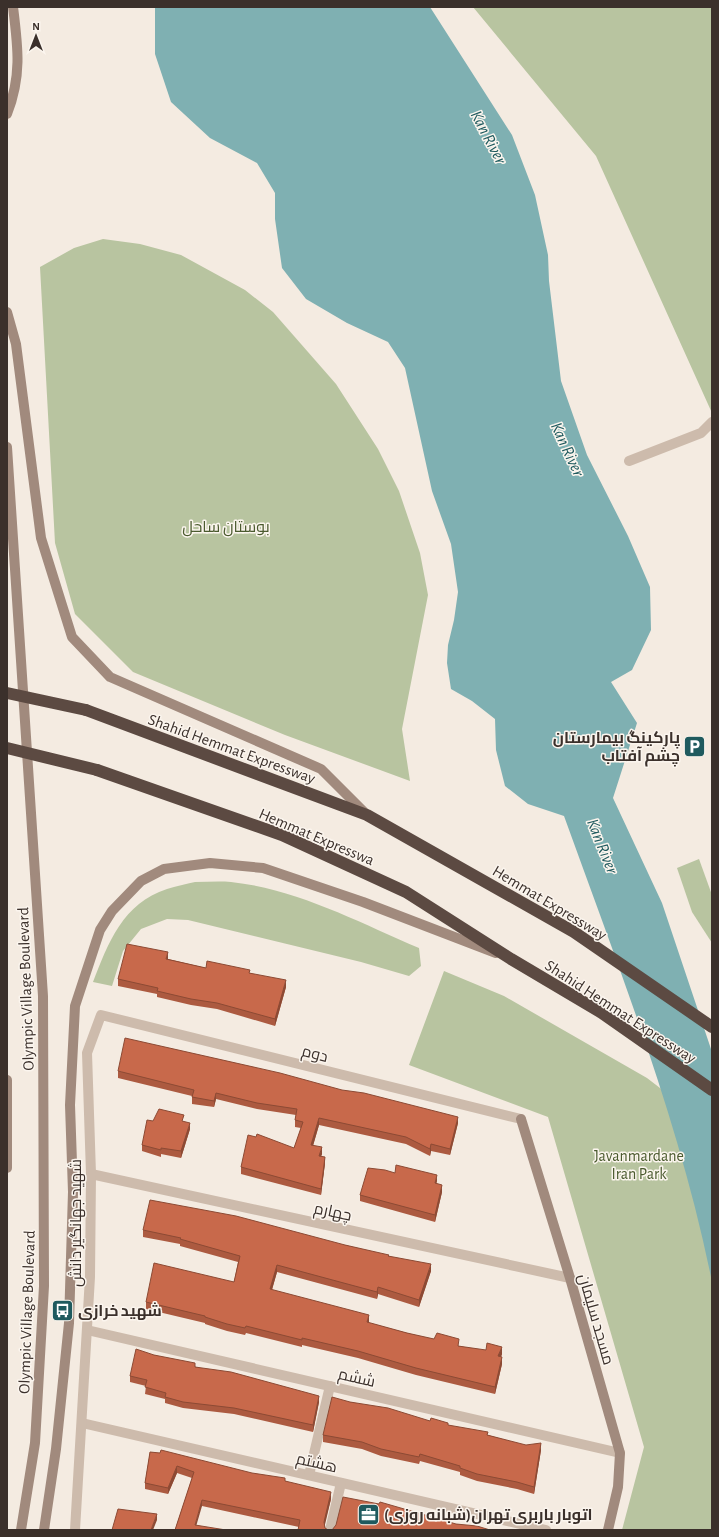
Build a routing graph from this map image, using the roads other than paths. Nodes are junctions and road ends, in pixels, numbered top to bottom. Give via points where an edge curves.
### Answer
1 (14, 7) edge
2 (7, 114) edge
3 (7, 312) edge
4 (712, 422) edge
5 (7, 447) edge
6 (628, 461) dead end
7 (7, 693) edge
8 (7, 748) edge
9 (367, 815) junction
10 (511, 959) junction
11 (101, 1015) joint
12 (712, 1027) edge
13 (7, 1080) edge
14 (712, 1090) edge
15 (521, 1120) joint
16 (7, 1168) edge
17 (91, 1174) junction
18 (570, 1278) junction
19 (87, 1330) junction
20 (330, 1386) junction
21 (82, 1423) junction
22 (620, 1452) junction
23 (309, 1475) junction
24 (341, 1483) junction
25 (21, 1530) edge
26 (44, 1530) edge
27 (75, 1530) edge
28 (330, 1530) edge
29 (546, 1530) edge
30 (608, 1530) edge

1 - 2 main road via 19,66 14,97
3 - 9 main road via 16,344 41,538 72,637 110,676 321,769
4 - 6 street via 701,433
5 - 25 main road, Olympic Village Boulevard via 43,996 45,1125 44,1286 35,1443
7 - 9 highway, Shahid Hemmat Expressway, bridge via 86,710
8 - 10 highway, Hemmat Expresswa, bridge via 97,770 282,835 399,888
9 - 12 highway, Hemmat Expressway via 574,932
10 - 14 highway, Shahid Hemmat Expressway via 602,1013
10 - 26 main road via 363,902 263,868 210,863 164,869 141,881 115,906 100,930 75,1006 70,1105 73,1192 69,1323 56,1450
11 - 15 street, دوم
11 - 17 street, شهید جهانگیر دانش via 87,1053
13 - 16 main road, Olympic Village Boulevard
15 - 18 main road, مسجد سلیمان
17 - 18 street, چهارم
17 - 19 street, شهید جهانگیر دانش
18 - 22 main road, مسجد سلیمان
19 - 20 street, ششم
19 - 21 street, شهید جهانگیر دانش
20 - 22 street, ششم
20 - 23 street
21 - 23 street, هشتم
21 - 27 street, شهید جهانگیر دانش
22 - 30 main road, مسجد سلیمان via 618,1487
23 - 24 street, هشتم
24 - 28 street
24 - 29 street, هشتم

